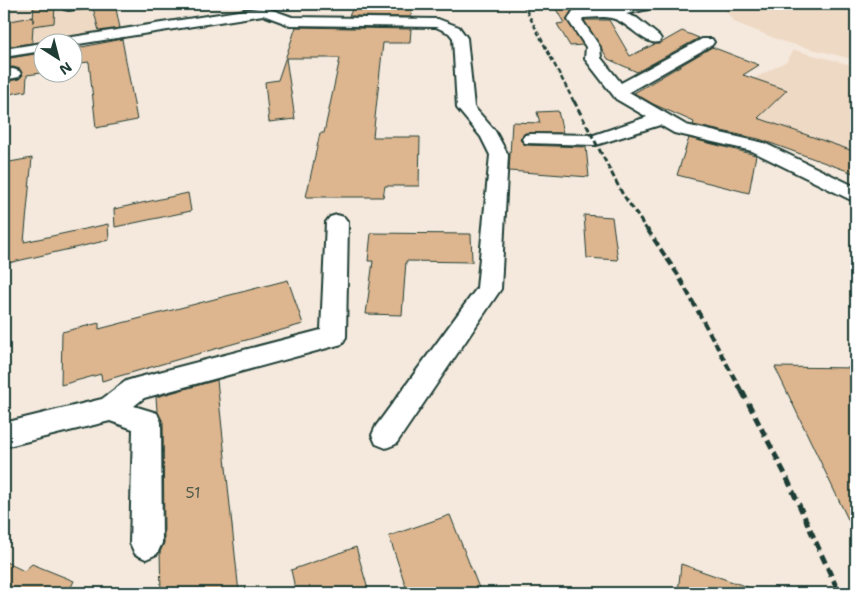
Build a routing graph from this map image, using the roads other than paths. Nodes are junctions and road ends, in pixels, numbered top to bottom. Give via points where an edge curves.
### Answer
1 (68, 4) edge
2 (86, 4) edge
3 (642, 4) edge
4 (612, 13) junction
5 (82, 39) edge
6 (654, 39) dead end
7 (707, 42) dead end
8 (32, 48) edge
9 (4, 53) edge
10 (619, 91) junction
11 (662, 118) junction
12 (531, 139) dead end
13 (856, 195) edge
14 (337, 222) dead end
15 (110, 409) junction
16 (4, 435) edge
17 (386, 435) dead end
18 (146, 543) dead end

1 - 2 street
3 - 4 street
4 - 6 street via 632,21
4 - 10 street via 578,14 575,20 593,48 593,59
5 - 17 street via 264,11 290,21 438,23 454,30 460,38 466,108 489,135 499,155 489,290
7 - 10 street
8 - 9 street
10 - 11 street
11 - 12 street via 596,140
11 - 13 street via 680,129 757,147
14 - 15 street via 333,337 136,389
15 - 16 street
15 - 18 street via 146,422

